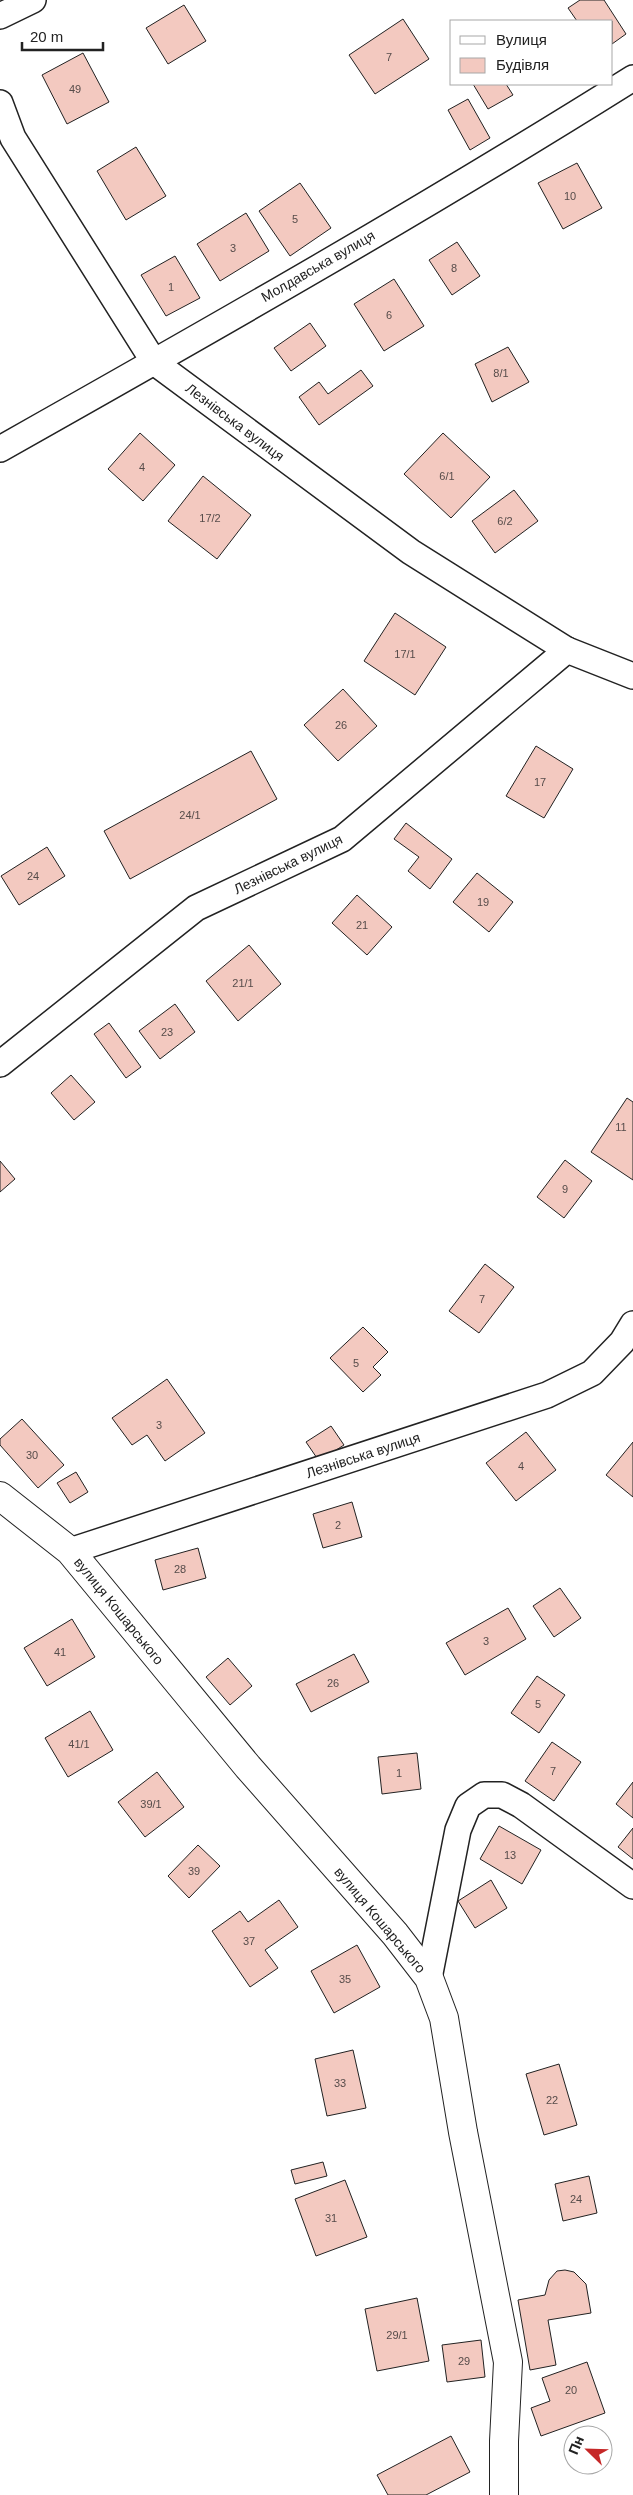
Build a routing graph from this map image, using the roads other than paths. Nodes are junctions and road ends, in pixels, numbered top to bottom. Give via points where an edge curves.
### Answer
1 (33, 0) edge
2 (0, 16) edge
3 (633, 78) edge
4 (0, 104) edge
5 (154, 362) junction
6 (0, 449) edge
7 (566, 650) junction
8 (633, 676) edge
9 (0, 1064) edge
10 (633, 1324) edge
11 (0, 1496) edge
12 (70, 1551) junction
13 (633, 1886) edge
14 (429, 1978) junction
15 (504, 2495) edge

1 - 2 street
3 - 5 street, Молдавська вулиця via 534,140
4 - 5 street, Лезнівська вулиця via 14,138
5 - 6 street, Молдавська вулиця
5 - 7 street, Лезнівська вулиця via 411,552
7 - 8 street, Лезнівська вулиця
7 - 9 street, Лезнівська вулиця via 342,839 196,908
10 - 12 street, Лезнівська вулиця via 622,1342 592,1373 547,1395
11 - 12 street, вулиця Кошарського
12 - 14 street, вулиця Кошарського via 248,1767 395,1934
13 - 14 street via 521,1805 502,1795 484,1794 468,1806 458,1830
14 - 15 street, вулиця Кошарського via 444,2018 508,2362

